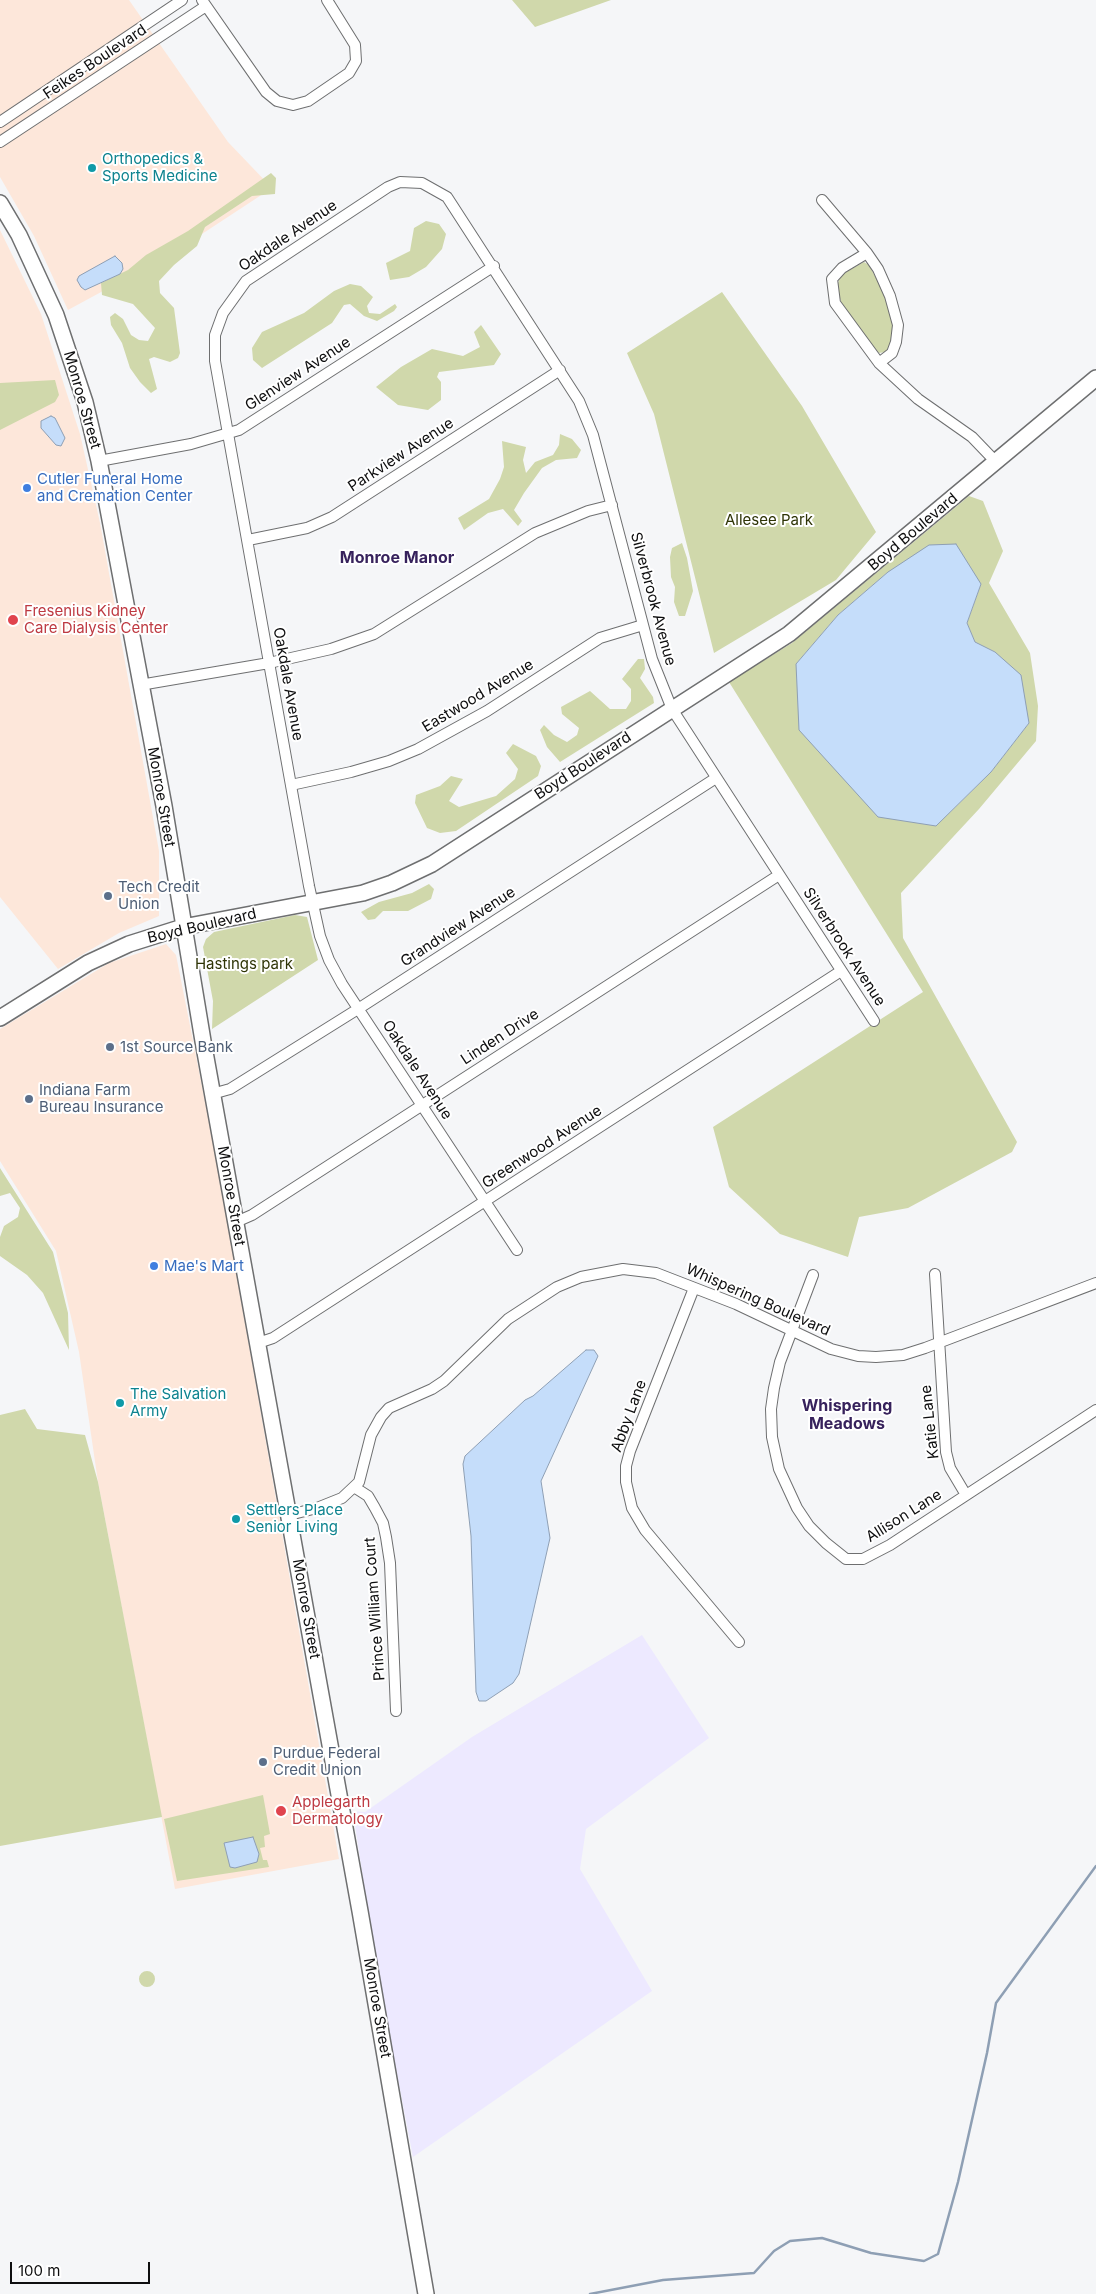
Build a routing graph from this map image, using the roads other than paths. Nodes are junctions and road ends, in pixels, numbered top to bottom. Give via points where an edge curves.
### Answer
1 (182, 0) edge
2 (327, 0) edge
3 (204, 3) edge
4 (0, 122) edge
5 (0, 142) edge
6 (422, 183) joint
7 (822, 200) dead end
8 (0, 202) edge
9 (867, 253) junction
10 (494, 266) junction
11 (880, 363) junction
12 (560, 370) junction
13 (1096, 378) edge
14 (228, 434) junction
15 (99, 461) junction
16 (996, 462) junction
17 (612, 506) junction
18 (248, 540) junction
19 (643, 625) junction
20 (270, 663) junction
21 (140, 685) junction
22 (672, 709) junction
23 (716, 778) junction
24 (291, 785) junction
25 (779, 875) junction
26 (313, 903) junction
27 (183, 928) junction
28 (841, 971) junction
29 (358, 1009) junction
30 (0, 1018) edge
31 (874, 1021) dead end
32 (212, 1094) junction
33 (422, 1105) junction
34 (485, 1202) junction
35 (236, 1222) junction
36 (517, 1250) dead end
37 (935, 1274) dead end
38 (813, 1275) dead end
39 (1096, 1283) edge
40 (694, 1288) junction
41 (792, 1331) junction
42 (939, 1342) junction
43 (258, 1343) junction
44 (1096, 1410) edge
45 (354, 1487) junction
46 (966, 1495) junction
47 (289, 1515) junction
48 (739, 1642) dead end
49 (396, 1711) dead end
50 (426, 2294) edge

1 - 4 street, Feikes Boulevard
2 - 3 street via 349,31 355,45 356,61 349,73 308,101 293,105 277,101 266,92
3 - 5 street, Feikes Boulevard
6 - 10 street, Silverbrook Avenue via 447,197
6 - 14 street, Oakdale Avenue via 400,182 388,187 256,272 237,291 223,313 215,335 214,361
7 - 9 street
8 - 15 main road, Monroe Street via 56,315 85,402
9 - 11 street via 890,296 898,325 892,353
9 - 11 street via 842,268 832,279 834,303
10 - 12 street, Silverbrook Avenue
10 - 14 street, Glenview Avenue
11 - 16 street via 918,399 972,437
12 - 17 street, Silverbrook Avenue via 587,418
12 - 18 street, Parkview Avenue via 332,517 307,528
13 - 16 main road, Boyd Boulevard
14 - 15 street, Glenview Avenue
14 - 18 street, Oakdale Avenue
15 - 21 main road, Monroe Street
16 - 22 main road, Boyd Boulevard via 789,634
17 - 19 street, Silverbrook Avenue
17 - 20 street via 588,511 535,534 374,634 331,649
18 - 20 street, Oakdale Avenue
19 - 22 street, Silverbrook Avenue via 652,659
19 - 24 street, Eastwood Avenue via 600,638 487,711 418,749 352,772
20 - 21 street
20 - 24 street, Oakdale Avenue
21 - 27 main road, Monroe Street via 164,806
22 - 23 street, Silverbrook Avenue
22 - 26 main road, Boyd Boulevard via 432,864 363,894
23 - 25 street, Silverbrook Avenue
23 - 29 street, Grandview Avenue
24 - 26 street, Oakdale Avenue
25 - 28 street, Silverbrook Avenue
25 - 33 street, Linden Drive
26 - 27 main road, Boyd Boulevard
26 - 29 street, Oakdale Avenue via 329,960
27 - 30 main road, Boyd Boulevard via 129,944 88,963
27 - 32 main road, Monroe Street
28 - 31 street, Silverbrook Avenue
28 - 34 street, Greenwood Avenue
29 - 32 street, Grandview Avenue via 230,1089
29 - 33 street, Oakdale Avenue
32 - 35 main road, Monroe Street
33 - 34 street, Oakdale Avenue
33 - 35 street, Linden Drive via 252,1215
34 - 36 street, Oakdale Avenue
34 - 43 street, Greenwood Avenue via 273,1338
35 - 43 main road, Monroe Street
37 - 42 street, Katie Lane
38 - 41 street, Allison Lane
39 - 42 street, Whispering Boulevard
40 - 41 street, Whispering Boulevard
40 - 45 street, Whispering Boulevard via 656,1273 623,1269 581,1277 557,1286 508,1319 432,1389 390,1408 375,1426 365,1467
40 - 48 street, Abby Lane via 630,1451 626,1482 632,1508 645,1530
41 - 42 street, Whispering Boulevard via 832,1349 858,1356 903,1355
41 - 46 street, Allison Lane via 780,1362 773,1394 774,1455 796,1508 826,1543 846,1558 863,1559
42 - 46 street, Katie Lane via 946,1452 950,1468
43 - 47 main road, Monroe Street
44 - 46 street, Allison Lane
45 - 47 street, Whispering Boulevard via 342,1498
45 - 49 street, Prince William Court via 368,1496 383,1523 386,1537 390,1563
47 - 50 main road, Monroe Street

